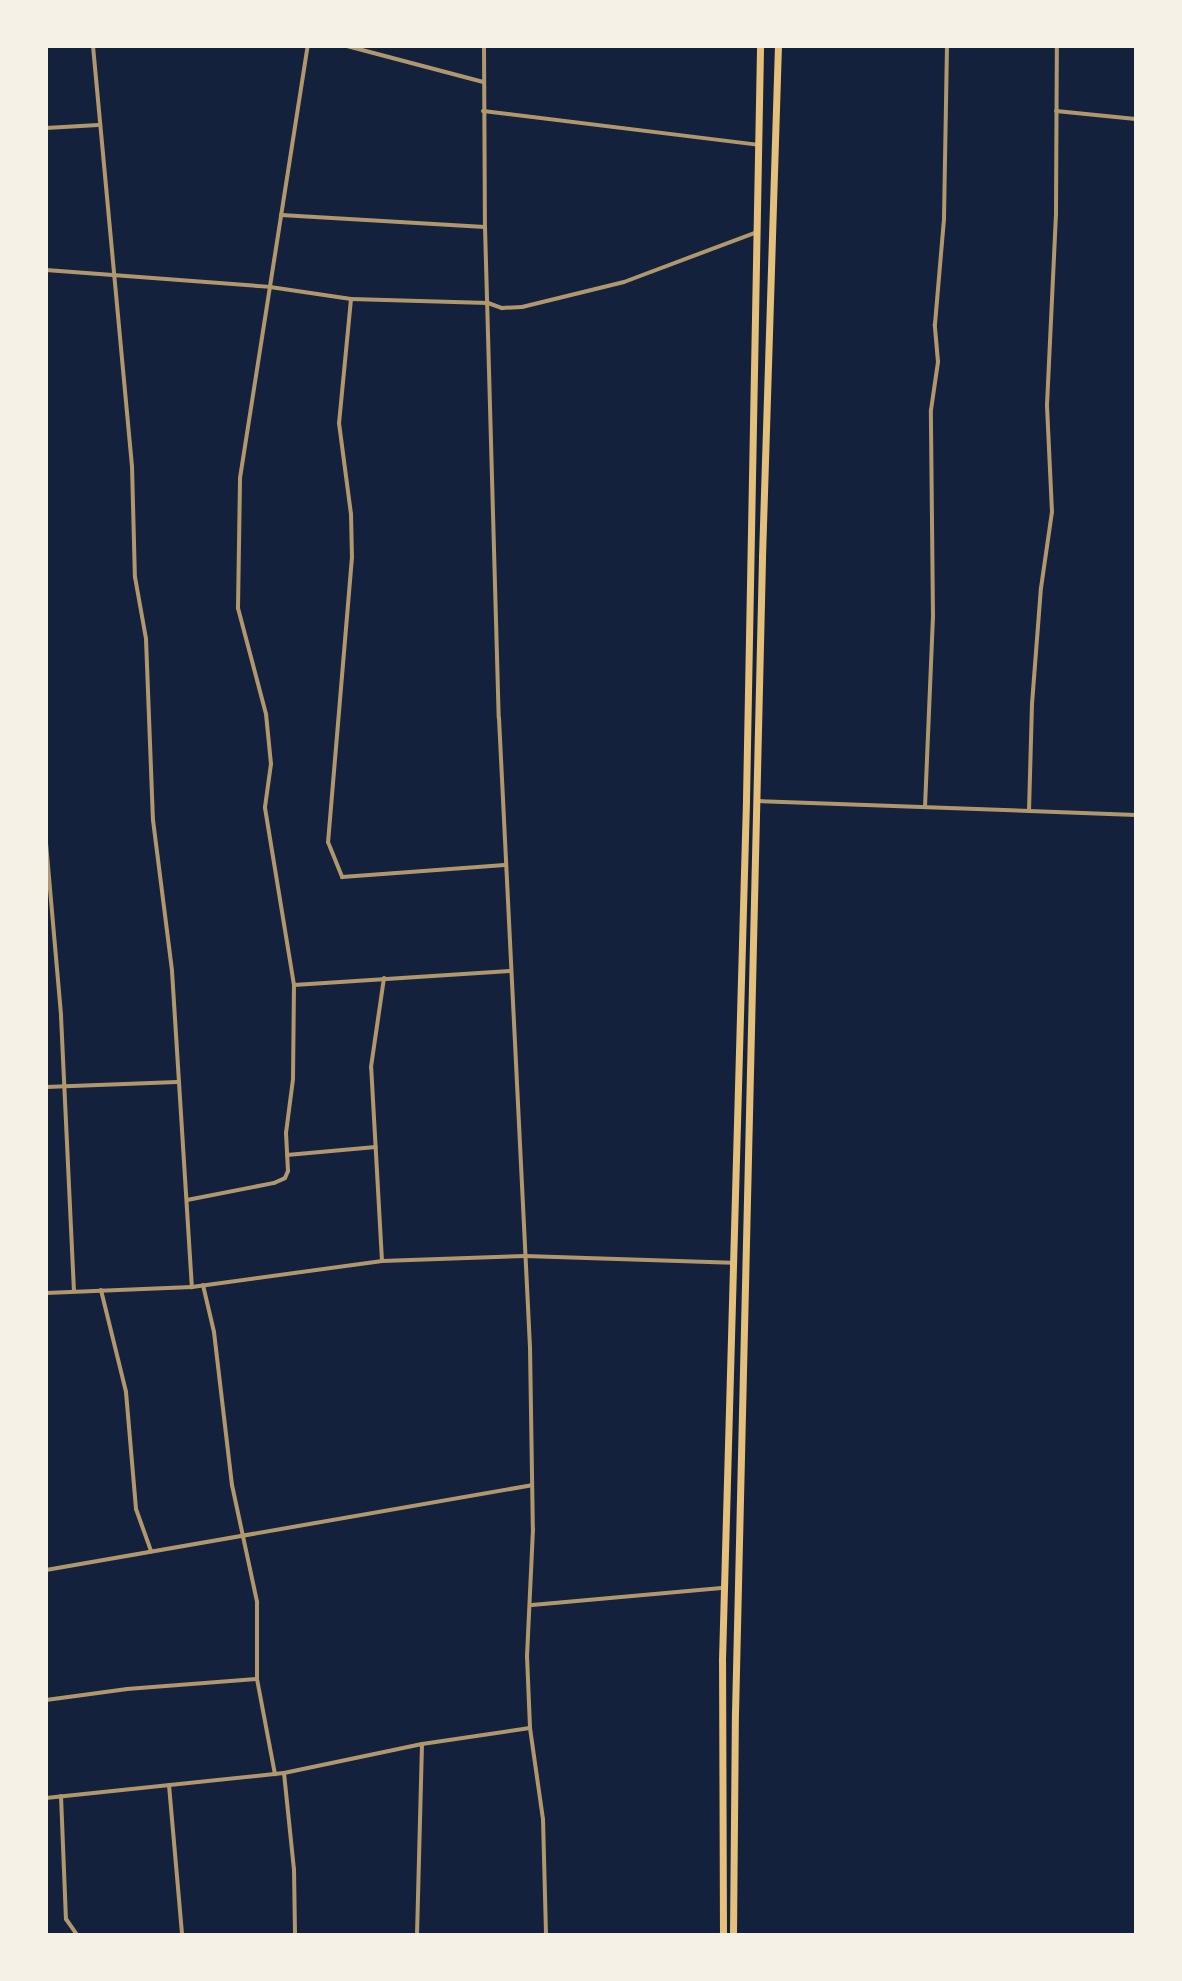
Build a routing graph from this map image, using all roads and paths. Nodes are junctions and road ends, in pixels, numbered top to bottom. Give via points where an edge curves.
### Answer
1 (93, 46) edge
2 (308, 46) edge
3 (347, 46) edge
4 (484, 46) edge
5 (760, 46) edge
6 (778, 46) edge
7 (947, 46) edge
8 (1057, 46) edge
9 (483, 82) junction
10 (483, 111) junction
11 (1056, 111) junction
12 (1136, 119) edge
13 (98, 125) junction
14 (46, 128) edge
15 (760, 145) junction
16 (281, 215) junction
17 (485, 227) junction
18 (758, 231) junction
19 (46, 270) edge
20 (115, 273) junction
21 (270, 287) junction
22 (351, 299) junction
23 (488, 303) junction
24 (757, 801) junction
25 (925, 807) junction
26 (1029, 811) junction
27 (1136, 815) edge
28 (46, 843) edge
29 (505, 865) junction
30 (510, 971) junction
31 (384, 978) junction
32 (294, 985) junction
33 (177, 1082) junction
34 (65, 1085) junction
35 (46, 1087) edge
36 (376, 1147) junction
37 (287, 1155) junction
38 (187, 1200) junction
39 (525, 1256) junction
40 (382, 1261) junction
41 (734, 1263) junction
42 (203, 1285) junction
43 (192, 1287) junction
44 (101, 1290) junction
45 (74, 1291) junction
46 (46, 1293) edge
47 (532, 1485) junction
48 (243, 1535) junction
49 (151, 1551) junction
50 (46, 1570) edge
51 (724, 1588) junction
52 (532, 1605) junction
53 (257, 1679) junction
54 (46, 1700) edge
55 (530, 1728) junction
56 (422, 1744) junction
57 (284, 1773) junction
58 (275, 1774) junction
59 (169, 1785) junction
60 (61, 1796) junction
61 (46, 1798) edge
62 (77, 1935) edge
63 (182, 1935) edge
64 (295, 1935) edge
65 (417, 1935) edge
66 (546, 1935) edge
67 (723, 1935) edge
68 (733, 1935) edge

1 - 13 street
2 - 16 street
3 - 9 street
4 - 9 street
5 - 15 highway
6 - 24 highway
7 - 25 street via 944,218 935,324 938,362 931,410 933,617
8 - 11 street
9 - 10 street
10 - 15 street
10 - 17 street
11 - 12 street
11 - 26 street via 1047,405 1052,512 1034,675
13 - 14 street
13 - 20 street
15 - 18 highway
16 - 17 street
16 - 21 street
17 - 23 street
18 - 23 street via 562,300 502,308
18 - 41 highway
19 - 20 street
20 - 21 street
20 - 33 street
21 - 22 street
21 - 32 street via 240,478 238,608 266,714 271,764 265,807
22 - 23 street
22 - 29 street via 339,423 352,557 328,842 342,877
23 - 29 street
24 - 25 street
24 - 68 highway
25 - 26 street
26 - 27 street
28 - 34 street
29 - 30 street
30 - 31 street
30 - 39 street
31 - 32 street
31 - 36 street via 371,1067
32 - 37 street
33 - 34 street
33 - 38 street
34 - 35 street
34 - 45 street
36 - 37 street
36 - 40 street
37 - 38 street via 285,1178
38 - 43 street
39 - 40 street
39 - 41 street
39 - 47 street
40 - 42 street
41 - 51 highway
42 - 43 street
42 - 48 street
43 - 44 street
44 - 45 street
44 - 49 street via 126,1392 136,1509
45 - 46 street
47 - 48 street
47 - 52 street
48 - 49 street
48 - 53 street via 257,1602
49 - 50 street
51 - 52 street
51 - 67 highway
52 - 55 street via 527,1656
53 - 54 street
53 - 58 street
55 - 56 street
55 - 66 street via 543,1819
56 - 57 street
56 - 65 street
57 - 58 street
57 - 64 street
58 - 59 street
59 - 60 street
59 - 63 street
60 - 61 street
60 - 62 street via 66,1919

